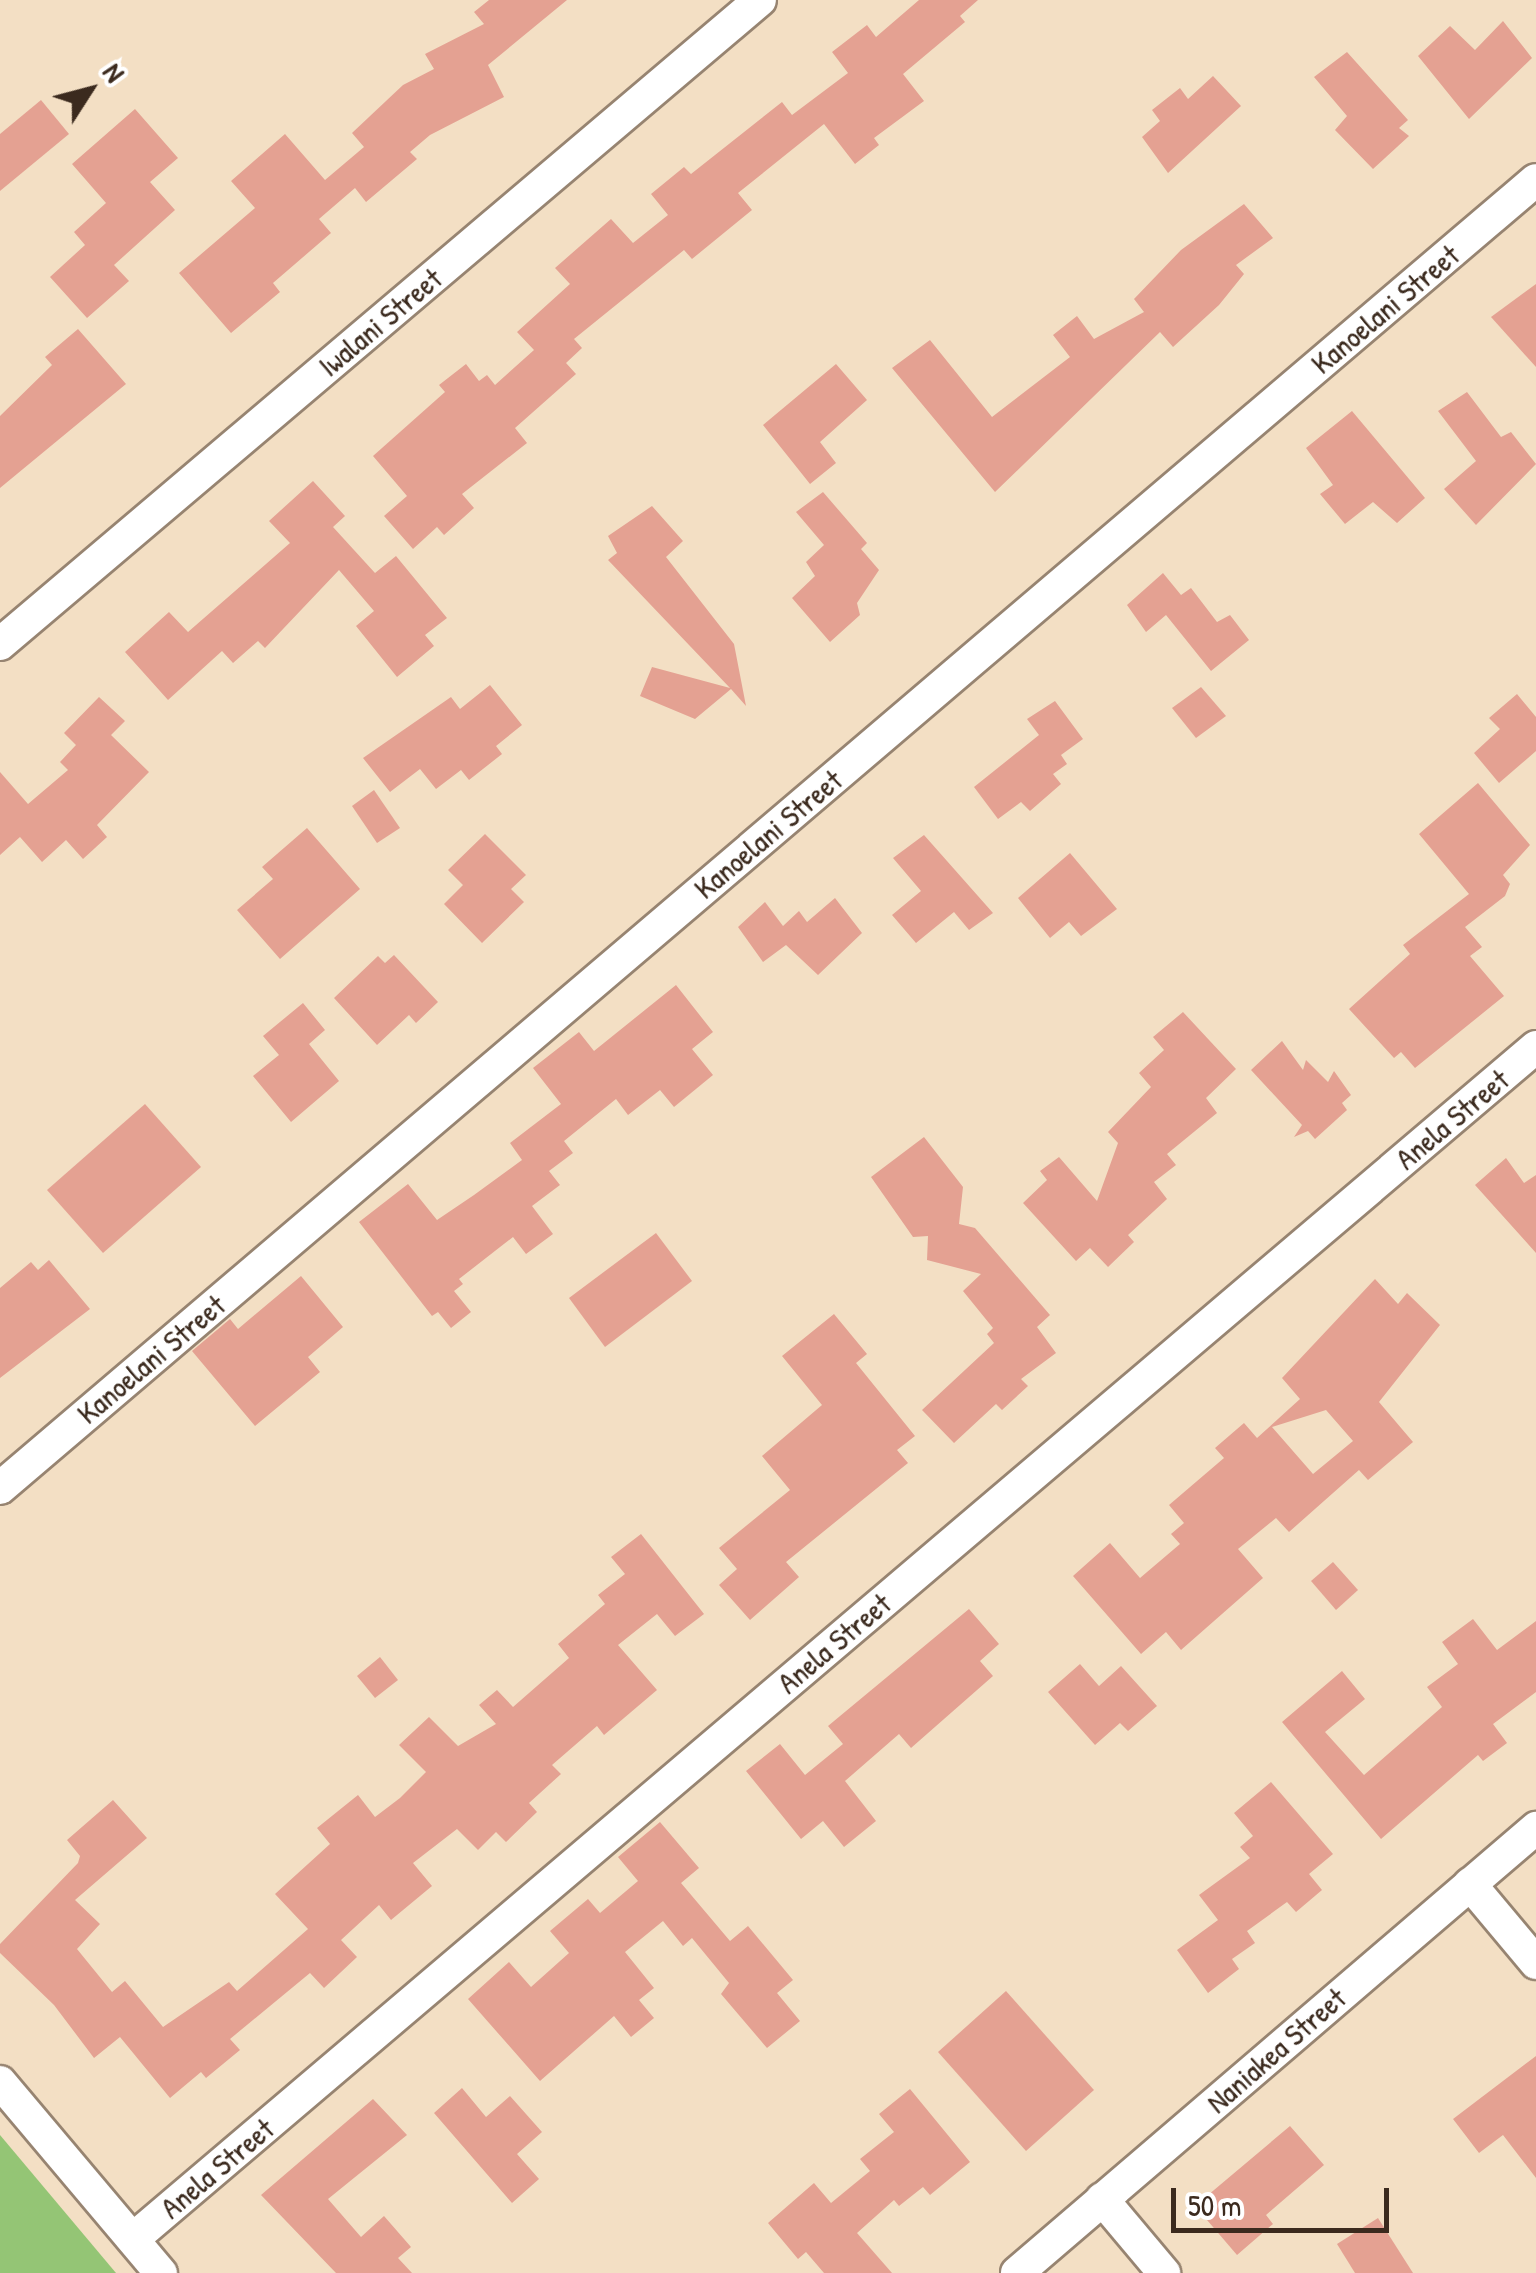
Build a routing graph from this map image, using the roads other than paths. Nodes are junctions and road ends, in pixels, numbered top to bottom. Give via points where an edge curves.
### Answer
1 (760, 0) edge
2 (1536, 180) edge
3 (0, 644) edge
4 (1536, 1048) edge
5 (0, 1488) edge
6 (1536, 1828) edge
7 (1470, 1884) junction
8 (1536, 1963) edge
9 (0, 2082) edge
10 (1102, 2199) junction
11 (133, 2239) junction
12 (161, 2273) edge
13 (1017, 2273) edge
14 (1164, 2273) edge

1 - 3 street, Iwalani Street
2 - 5 street, Kanoelani Street
4 - 11 street, Anela Street
6 - 7 street, Naniakea Street
7 - 8 street
7 - 10 street, Naniakea Street
9 - 11 street
10 - 13 street, Naniakea Street
10 - 14 street
11 - 12 street

